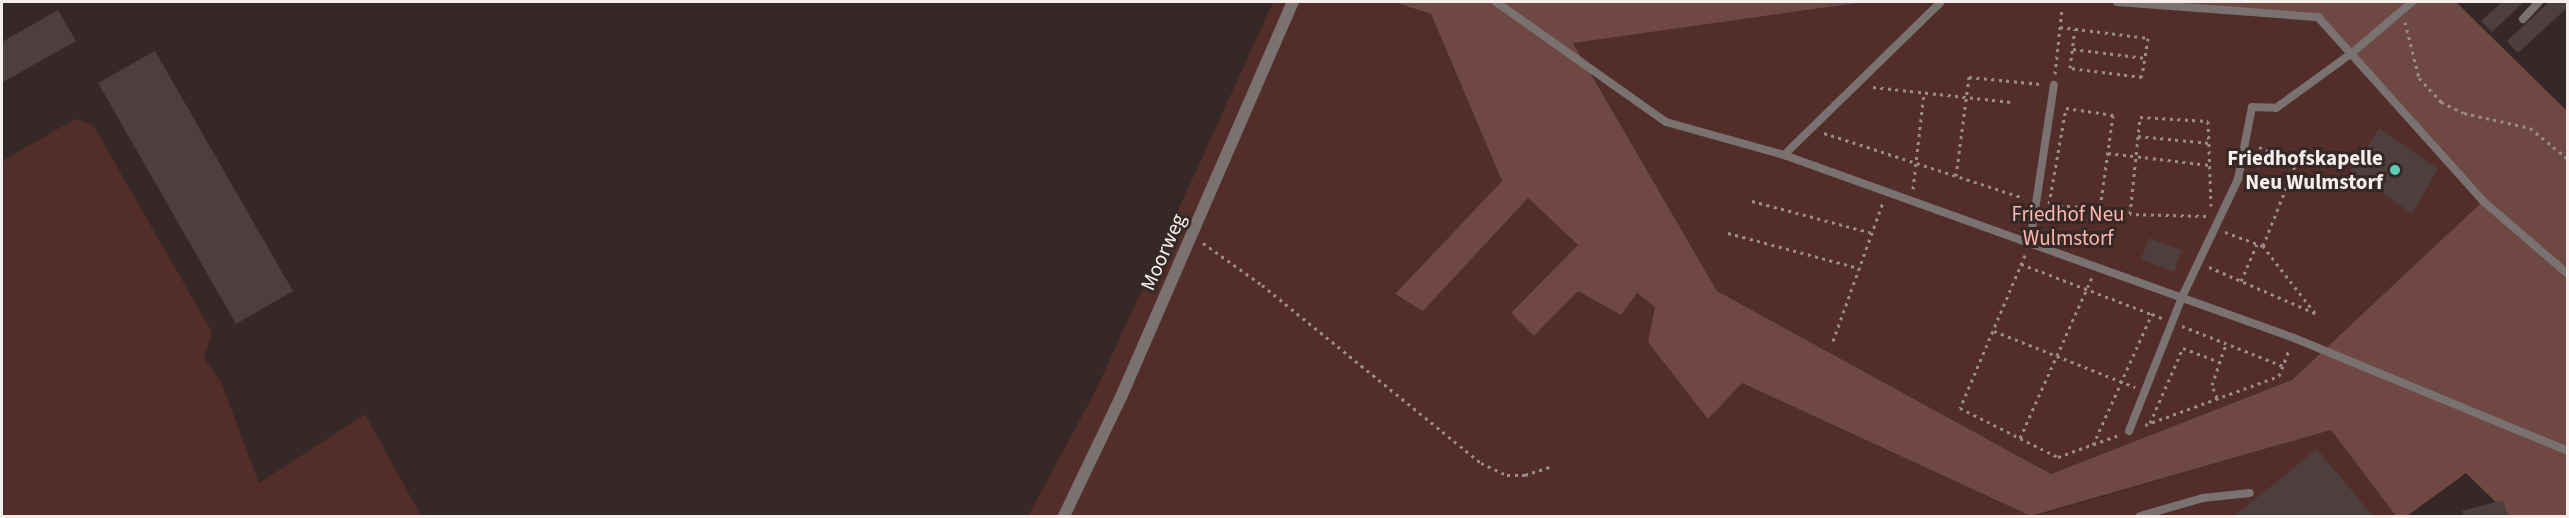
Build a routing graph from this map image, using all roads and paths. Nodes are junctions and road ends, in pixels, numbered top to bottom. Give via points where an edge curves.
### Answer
1 (1293, 2) edge
2 (1496, 2) edge
3 (1941, 2) edge
4 (2117, 2) edge
5 (2412, 2) edge
6 (2539, 2) edge
7 (2062, 9) dead end
8 (2402, 11) junction
9 (2523, 19) dead end
10 (2060, 27) junction
11 (2075, 29) junction
12 (2072, 49) junction
13 (2352, 53) junction
14 (2145, 58) junction
15 (1856, 85) junction
16 (2054, 85) junction
17 (1924, 93) junction
18 (1967, 98) junction
19 (2011, 102) dead end
20 (1811, 129) junction
21 (2138, 136) junction
22 (2209, 143) junction
23 (2108, 153) junction
24 (1784, 155) junction
25 (2255, 155) dead end
26 (2136, 157) junction
27 (2568, 159) edge
28 (1916, 164) junction
29 (2209, 165) junction
30 (1956, 176) junction
31 (1887, 192) junction
32 (1752, 201) dead end
33 (1911, 201) junction
34 (2037, 202) junction
35 (2218, 220) junction
36 (2221, 231) junction
37 (1728, 233) dead end
38 (1872, 233) junction
39 (1192, 235) junction
40 (2218, 240) dead end
41 (2030, 243) junction
42 (2258, 244) junction
43 (2263, 246) junction
44 (2210, 257) dead end
45 (2021, 264) junction
46 (2096, 267) junction
47 (1859, 268) junction
48 (2568, 273) edge
49 (2241, 281) junction
50 (2087, 289) junction
51 (2182, 297) junction
52 (2152, 314) junction
53 (2173, 322) junction
54 (1993, 331) junction
55 (2294, 338) junction
56 (1833, 341) dead end
57 (2226, 344) junction
58 (2056, 356) junction
59 (2220, 362) junction
60 (2283, 366) junction
61 (2120, 382) junction
62 (2145, 391) junction
63 (2217, 399) junction
64 (2150, 423) junction
65 (2129, 431) junction
66 (2020, 438) junction
67 (2093, 445) junction
68 (2568, 451) edge
69 (1553, 466) dead end
70 (2250, 494) dead end
71 (1064, 516) edge
72 (2140, 516) edge

1 - 39 street, Moorweg
2 - 24 lane via 1666,122
3 - 15 lane
4 - 13 lane via 2318,17
5 - 8 lane
6 - 9 lane
7 - 10 path
8 - 13 lane
8 - 27 path via 2419,78 2441,102 2464,113 2530,128
10 - 11 path
10 - 16 path
11 - 12 path
11 - 14 path via 2148,38
12 - 14 path
12 - 14 path via 2070,68 2142,77
13 - 35 lane via 2276,108 2252,107 2238,179
13 - 48 lane via 2483,201
15 - 17 path
15 - 20 lane
16 - 18 path via 1969,76
16 - 34 lane
17 - 18 path
17 - 28 path
18 - 19 path
18 - 30 path
20 - 24 lane
20 - 28 path
21 - 22 path
21 - 22 path via 2140,117 2208,121
21 - 26 path
22 - 29 path
23 - 23 path via 2100,209 2049,204 2066,108 2113,115
23 - 26 path
24 - 31 lane
25 - 43 path via 2259,145 2296,163
26 - 29 path
26 - 29 path via 2130,214 2211,216
28 - 30 path
28 - 33 path
30 - 34 path
31 - 33 lane
31 - 38 path
32 - 38 path
33 - 41 lane
34 - 41 lane
35 - 36 path via 2224,223
35 - 51 lane
36 - 40 path
36 - 42 path
37 - 47 path
38 - 47 path
39 - 69 path via 1262,285 1481,463 1507,475 1525,475
39 - 71 street, Moorweg
41 - 45 path
41 - 46 lane
42 - 43 path
42 - 49 path
43 - 49 path via 2315,313
44 - 49 path via 2207,266
45 - 50 path
45 - 54 path
46 - 50 path
46 - 51 lane
47 - 56 path
50 - 52 path
50 - 58 path
51 - 53 lane
51 - 55 lane
52 - 53 path
52 - 61 path
53 - 57 path
53 - 62 lane
54 - 58 path
54 - 66 path via 1959,408
55 - 60 path
55 - 68 lane
57 - 59 path
57 - 60 path
58 - 61 path
58 - 66 path
59 - 63 path via 2212,385
59 - 64 path via 2183,348
60 - 63 path via 2279,376
61 - 62 path
61 - 67 path
62 - 65 lane
63 - 64 path
64 - 65 path
65 - 67 path
66 - 67 path via 2058,457
70 - 72 lane via 2203,498

